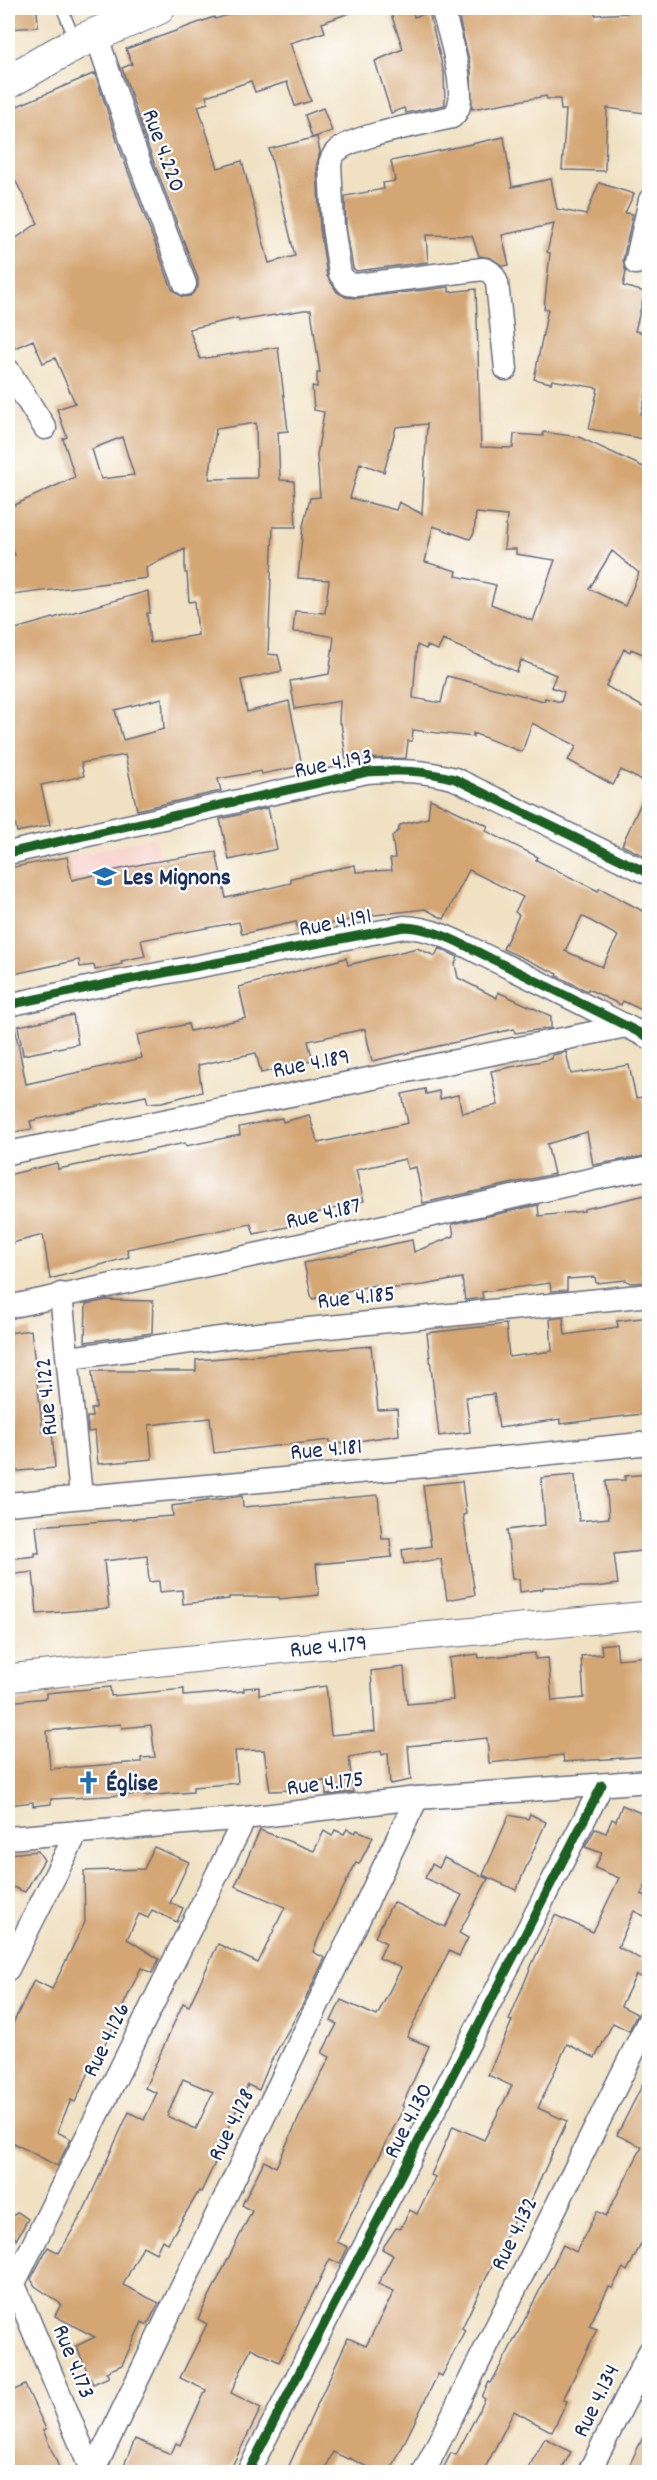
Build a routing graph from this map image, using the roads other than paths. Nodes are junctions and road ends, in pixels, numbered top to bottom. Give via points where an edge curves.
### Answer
1 (63, 8) edge
2 (158, 8) edge
3 (442, 8) edge
4 (86, 38) junction
5 (8, 82) edge
6 (650, 200) edge
7 (636, 263) dead end
8 (184, 284) dead end
9 (506, 369) dead end
10 (8, 370) edge
11 (45, 428) dead end
12 (8, 853) edge
13 (650, 873) edge
14 (8, 1005) edge
15 (626, 1026) junction
16 (650, 1038) edge
17 (8, 1153) edge
18 (650, 1168) edge
19 (61, 1294) junction
20 (650, 1295) edge
21 (8, 1307) edge
22 (69, 1358) junction
23 (650, 1443) edge
24 (81, 1496) junction
25 (8, 1504) edge
26 (650, 1615) edge
27 (8, 1678) edge
28 (650, 1782) edge
29 (602, 1785) junction
30 (417, 1798) junction
31 (245, 1818) junction
32 (77, 1832) junction
33 (8, 1838) edge
34 (8, 1969) edge
35 (650, 2018) edge
36 (11, 2276) edge
37 (650, 2351) edge
38 (92, 2472) edge
39 (248, 2472) edge
40 (424, 2472) edge
41 (589, 2472) edge

1 - 4 lane
2 - 4 main road
3 - 9 street via 460,104 452,117 357,141 332,156 333,227 340,274 348,284 356,285 488,270 497,283
4 - 5 main road
4 - 8 street, Rue 4.220 via 133,145
6 - 7 street
10 - 11 street
12 - 13 street, Rue 4.193 via 367,772 406,769 455,779
14 - 15 street, Rue 4.191 via 404,927 421,927
15 - 16 street, Rue 4.191
15 - 17 street, Rue 4.189
18 - 19 street, Rue 4.187
19 - 21 street, Rue 4.187
19 - 22 street, Rue 4.122
20 - 22 street, Rue 4.185 via 228,1337
22 - 24 street, Rue 4.122
23 - 24 street, Rue 4.181
24 - 25 street, Rue 4.181
26 - 27 street, Rue 4.179
28 - 29 street, Rue 4.175
29 - 30 street, Rue 4.175
29 - 39 street, Rue 4.130
30 - 31 street, Rue 4.175
30 - 38 street, Rue 4.128
31 - 32 street, Rue 4.175
31 - 36 street, Rue 4.126
32 - 33 street, Rue 4.175
32 - 34 street
35 - 40 street, Rue 4.132
36 - 38 street, Rue 4.173
37 - 41 street, Rue 4.134

